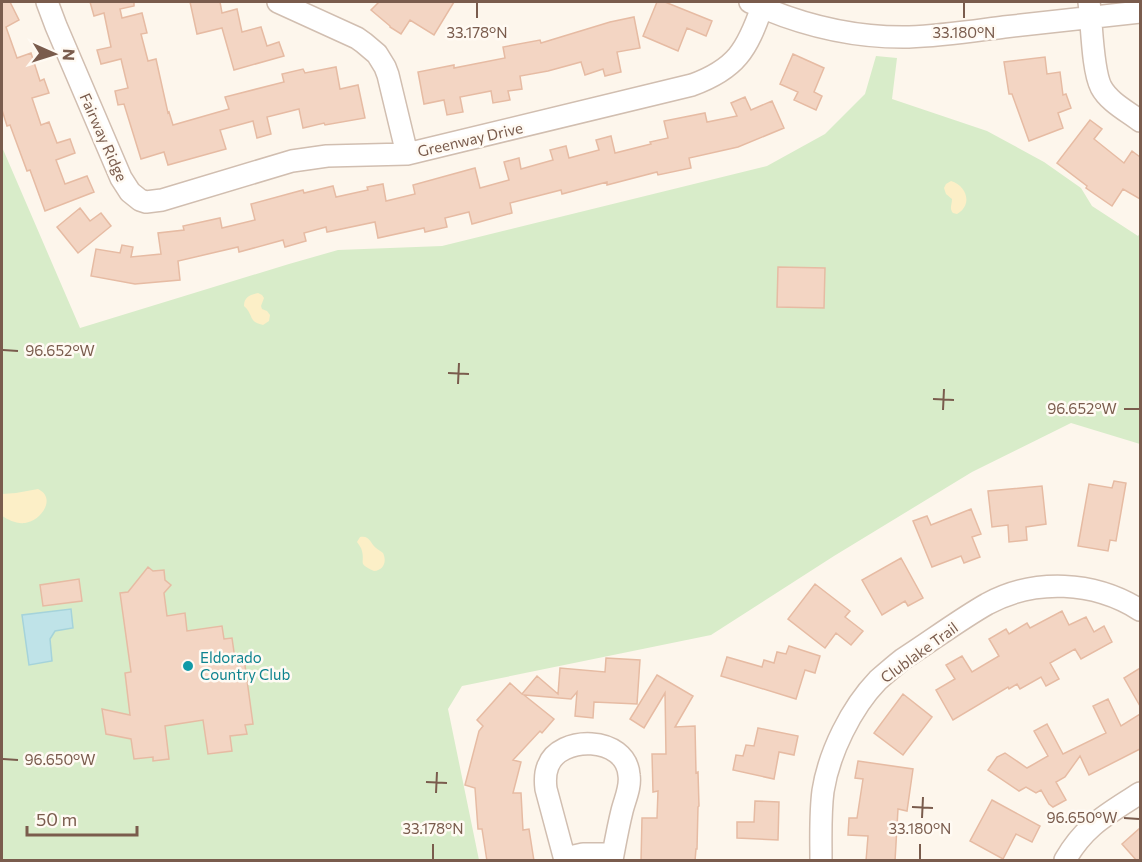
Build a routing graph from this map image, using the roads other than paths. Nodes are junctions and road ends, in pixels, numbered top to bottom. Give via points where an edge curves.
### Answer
1 (47, 2) edge
2 (278, 2) edge
3 (756, 4) edge
4 (1090, 9) edge
5 (1140, 12) edge
6 (1140, 121) edge
7 (408, 154) junction
8 (140, 200) joint
9 (1140, 610) edge
10 (1140, 793) edge
11 (613, 857) edge
12 (565, 859) edge
13 (821, 861) edge
14 (1065, 861) edge

1 - 8 street, Fairway Ridge via 121,178
2 - 7 street via 357,39 377,54 388,75
3 - 4 street via 831,30 886,37 936,35
3 - 7 street, Greenway Drive via 752,35 743,50 703,81
4 - 5 street
4 - 6 street via 1101,87
7 - 8 street, Greenway Drive via 305,159 162,201
9 - 13 street, Clublake Trail via 1110,595 1081,587 1023,590 987,605 896,664 860,703 830,762 822,803
10 - 14 street via 1087,830
11 - 12 street via 583,854
11 - 12 street via 630,777 622,758 612,749 592,744 561,751 547,766 546,789

